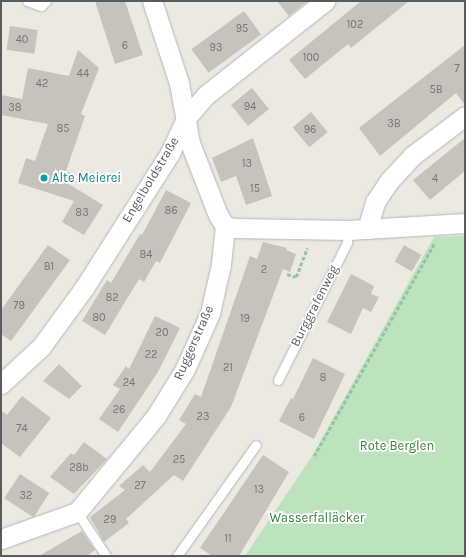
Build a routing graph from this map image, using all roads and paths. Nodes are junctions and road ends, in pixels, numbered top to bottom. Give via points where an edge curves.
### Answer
1 (27, 1) edge
2 (46, 1) edge
3 (152, 1) edge
4 (325, 1) edge
5 (465, 116) edge
6 (186, 118) junction
7 (465, 222) edge
8 (225, 226) junction
9 (315, 229) junction
10 (367, 229) junction
11 (348, 230) junction
12 (437, 240) dead end
13 (286, 274) dead end
14 (278, 380) dead end
15 (1, 384) edge
16 (256, 445) dead end
17 (314, 456) dead end
18 (77, 512) junction
19 (1, 540) edge
20 (106, 556) edge
21 (177, 556) edge

1 - 2 lane via 41,6
3 - 6 street via 179,83
4 - 6 street, Engelboldstraße via 206,95
5 - 10 street via 412,156 389,181 375,202
6 - 8 street via 190,144 218,215
6 - 15 street, Engelboldstraße via 170,152 84,288 41,347
7 - 10 street
8 - 9 street
8 - 18 street, Ruggerstraße via 210,313 185,370 156,416
9 - 11 street
9 - 13 path via 296,277
10 - 11 street
11 - 14 lane, Burggrafenweg via 347,243
12 - 17 path
16 - 21 lane
18 - 19 street
18 - 20 lane

